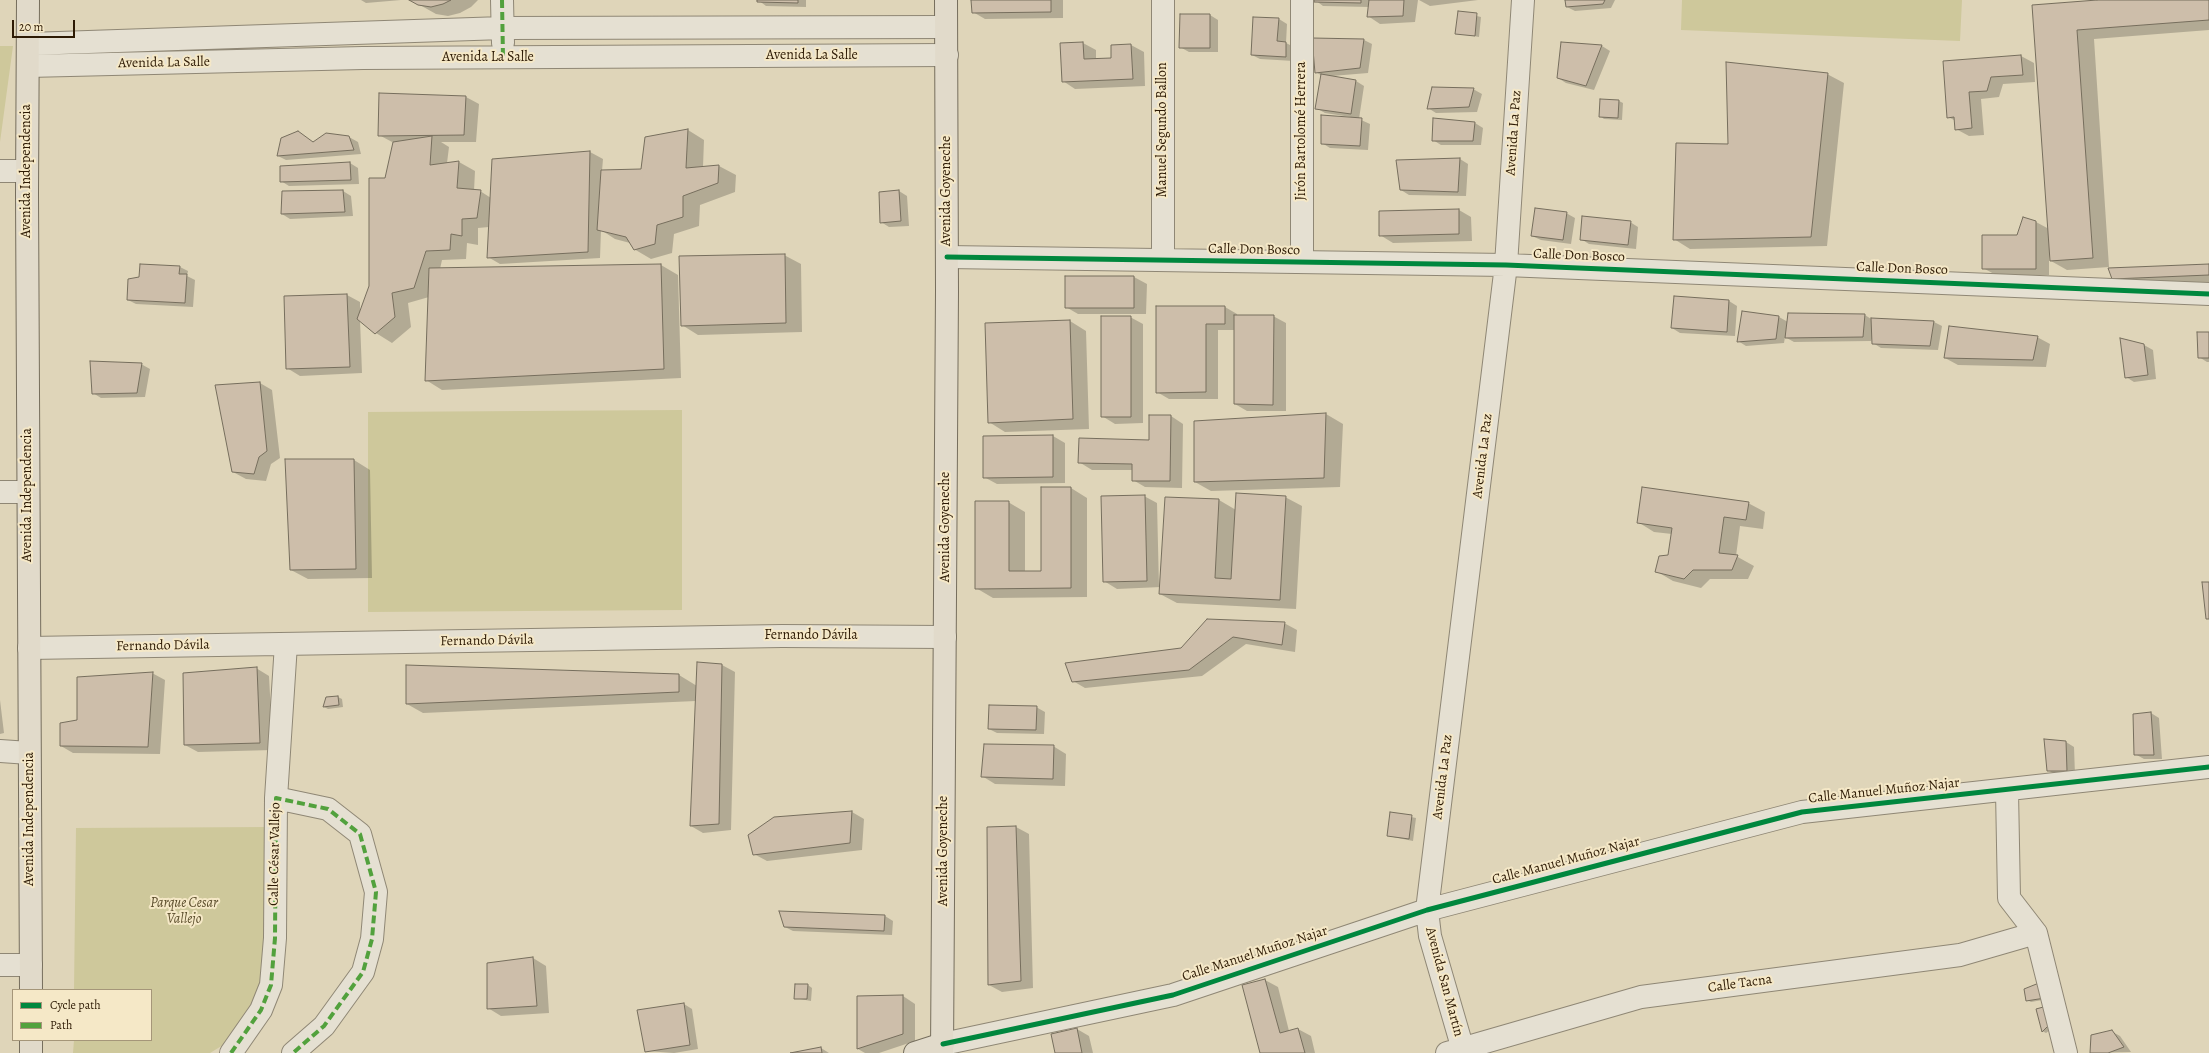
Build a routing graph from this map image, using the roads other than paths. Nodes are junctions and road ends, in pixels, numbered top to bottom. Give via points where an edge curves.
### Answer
1 (28, 0) edge
2 (502, 0) edge
3 (946, 0) edge
4 (1162, 0) edge
5 (1302, 0) edge
6 (1523, 0) edge
7 (946, 27) junction
8 (503, 28) junction
9 (181, 39) junction
10 (29, 44) junction
11 (947, 55) junction
12 (503, 58) junction
13 (182, 62) junction
14 (28, 66) junction
15 (0, 171) edge
16 (27, 171) junction
17 (947, 257) junction
18 (1163, 260) junction
19 (1302, 262) junction
20 (1506, 265) junction
21 (2209, 294) edge
22 (0, 492) edge
23 (28, 492) junction
24 (946, 638) junction
25 (286, 644) junction
26 (29, 648) junction
27 (0, 751) edge
28 (30, 753) junction
29 (2209, 767) edge
30 (2007, 791) junction
31 (276, 798) junction
32 (1427, 910) junction
33 (2036, 933) junction
34 (0, 965) edge
35 (31, 965) junction
36 (31, 989) edge
37 (31, 1041) edge
38 (943, 1049) edge
39 (1458, 1051) edge
40 (31, 1053) edge
41 (231, 1053) edge
42 (293, 1053) edge
43 (915, 1053) edge
44 (2066, 1053) edge

1 - 10 main road, Avenida Independencia
2 - 8 street
3 - 7 main road, Avenida Goyeneche
4 - 18 street, Manuel Segundo Ballon
5 - 19 street, Jirón Bartolomé Herrera
6 - 20 street, Avenida La Paz
7 - 8 street, Avenida La Salle
7 - 11 main road, Avenida Goyeneche
8 - 9 street, Avenida La Salle
8 - 12 street
9 - 10 street, Avenida La Salle
9 - 13 street
10 - 14 main road, Avenida Independencia
11 - 12 street, Avenida La Salle
11 - 17 main road, Avenida Goyeneche
12 - 13 street, Avenida La Salle
13 - 14 street, Avenida La Salle
14 - 16 main road, Avenida Independencia
15 - 16 street
16 - 23 main road, Avenida Independencia
17 - 18 street, Calle Don Bosco
17 - 24 main road, Avenida Goyeneche
18 - 19 street, Calle Don Bosco
19 - 20 street, Calle Don Bosco
20 - 21 street, Calle Don Bosco
20 - 32 street, Avenida La Paz
22 - 23 street
23 - 26 main road, Avenida Independencia
24 - 25 street, Fernando Dávila via 782,636
24 - 38 main road, Avenida Goyeneche
25 - 26 street, Fernando Dávila
25 - 31 street, Calle César Vallejo
26 - 28 main road, Avenida Independencia
27 - 28 street
28 - 35 main road, Avenida Independencia
29 - 30 street, Calle Manuel Muñoz Najar
30 - 32 street, Calle Manuel Muñoz Najar via 1802,812
30 - 33 street via 2009,898
31 - 41 street, Calle César Vallejo via 275,938 271,985 261,1010
31 - 42 street via 328,809 360,834 376,892 372,939 363,972 324,1026
32 - 38 street, Calle Manuel Muñoz Najar via 1173,994
32 - 39 street, Avenida San Martín via 1430,936
33 - 39 street, Calle Tacna via 1960,955 1641,997
33 - 44 street
34 - 35 street
35 - 36 main road, Avenida Independencia
37 - 40 main road
38 - 43 main road, Calle Manuel Muñoz Najar

